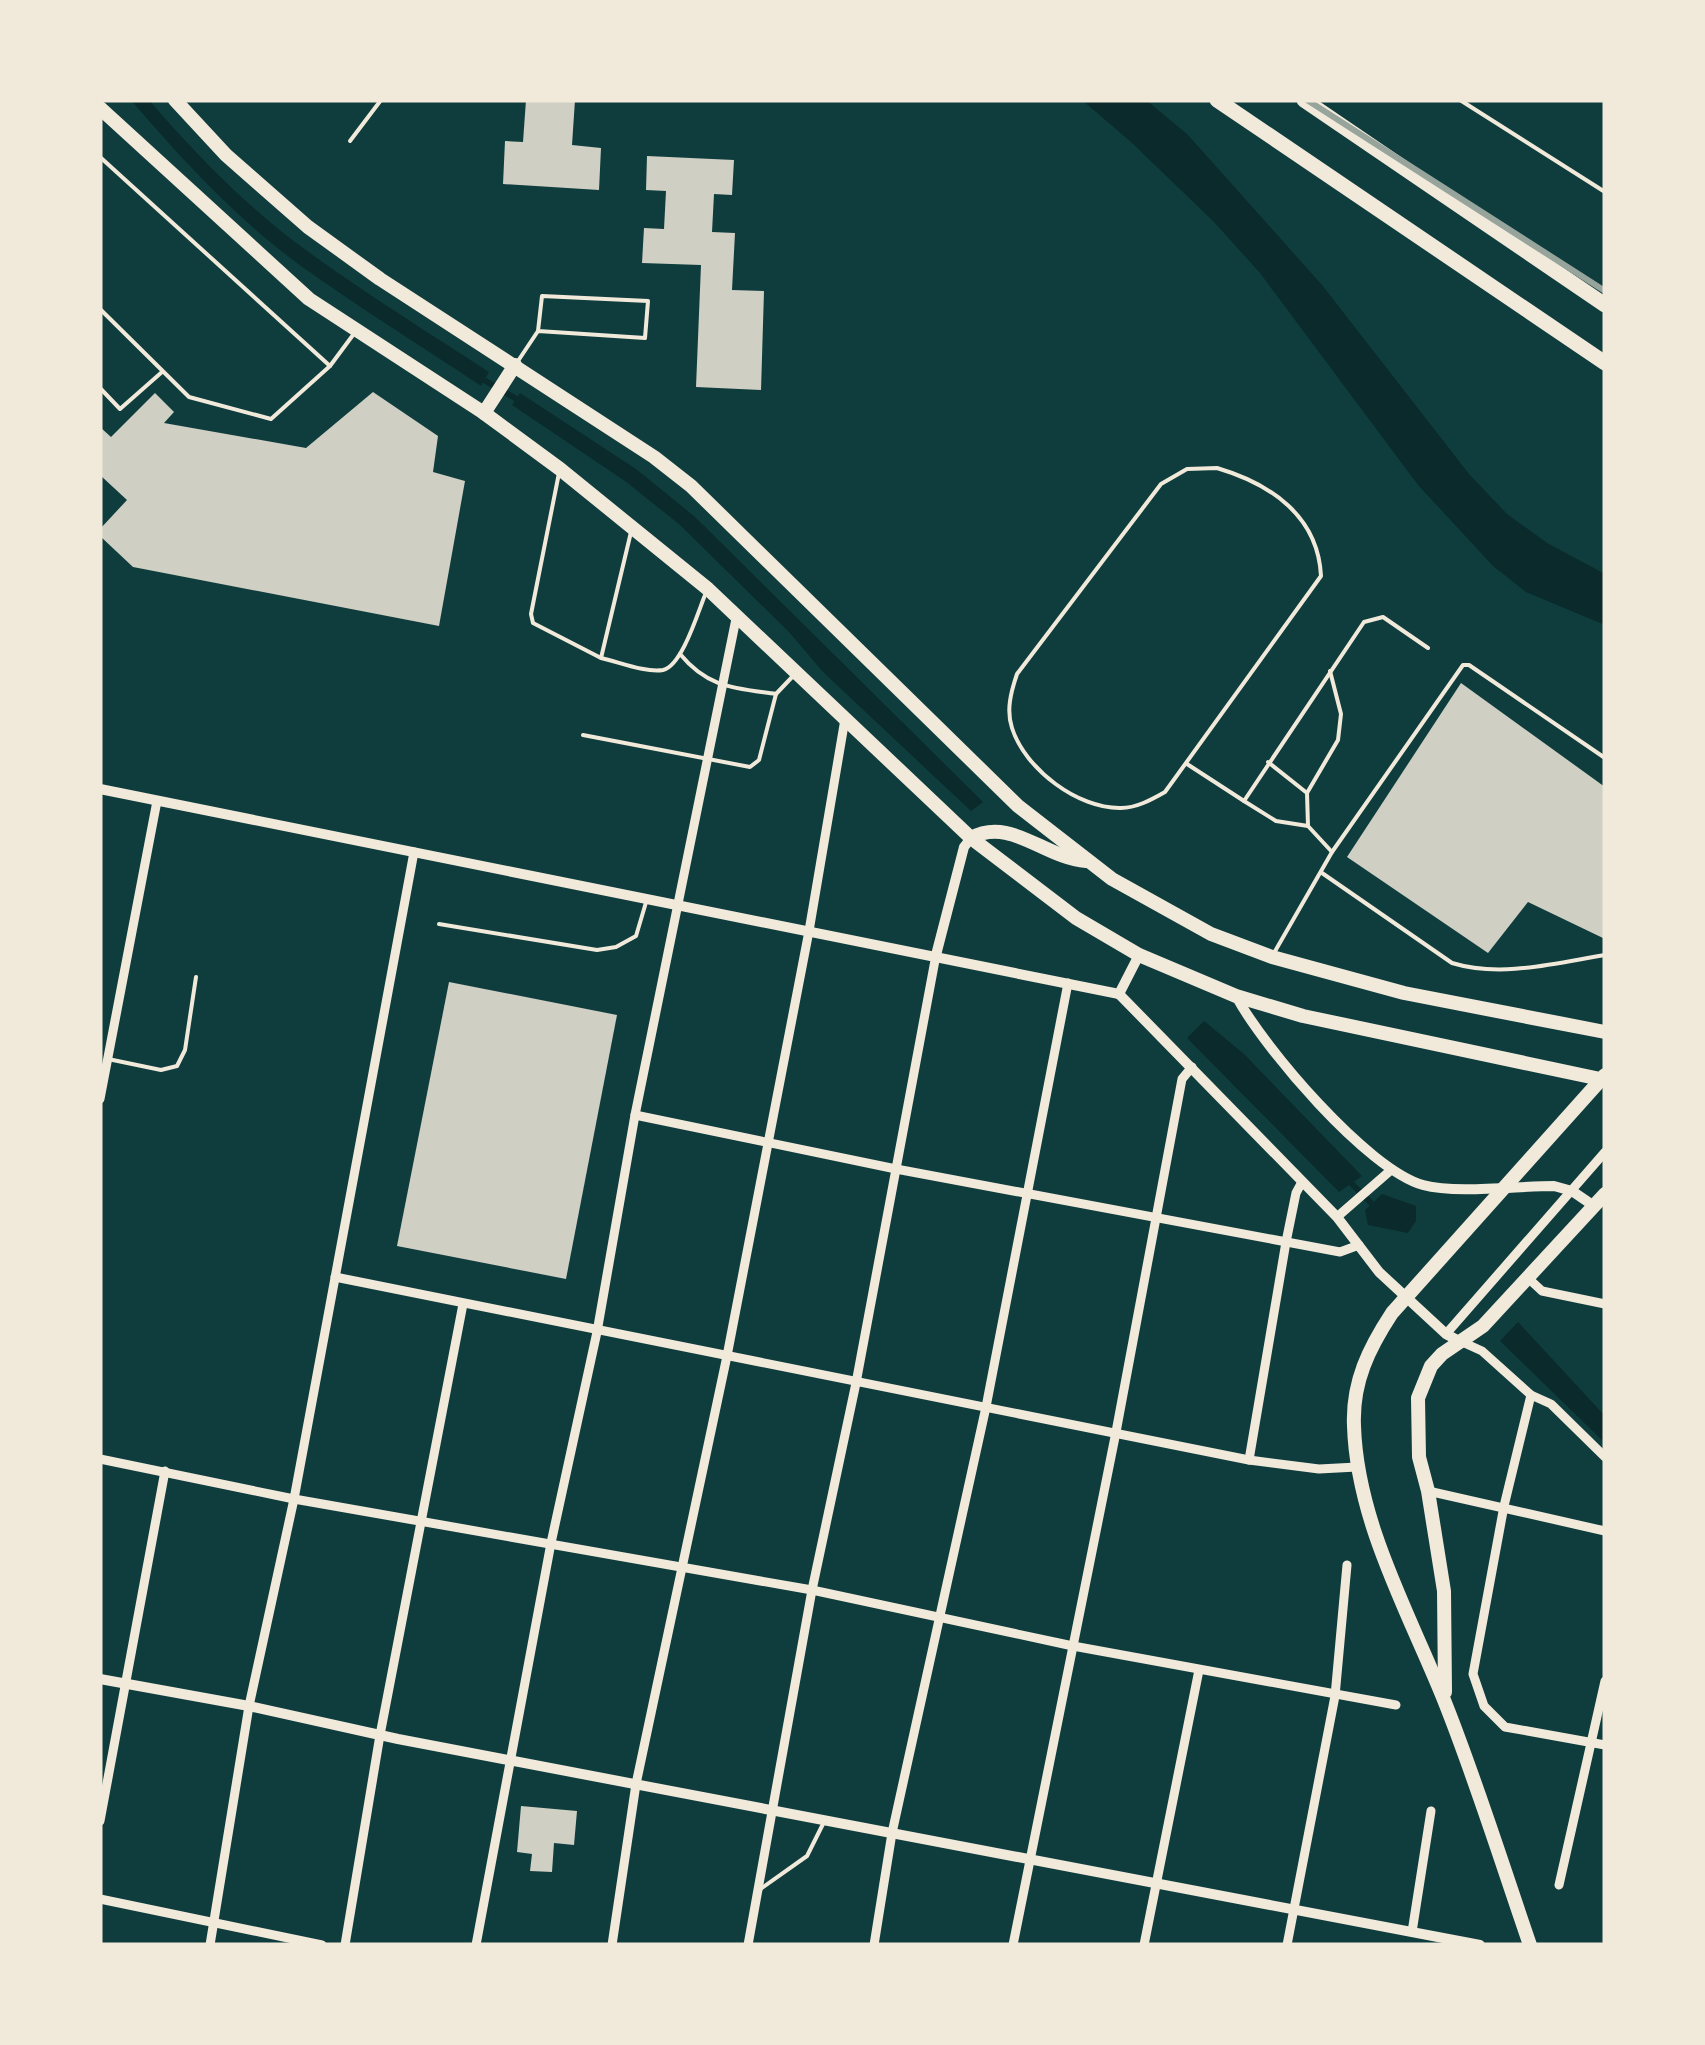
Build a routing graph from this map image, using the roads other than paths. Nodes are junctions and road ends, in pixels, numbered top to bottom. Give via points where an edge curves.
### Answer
1 (175, 100) edge
2 (381, 100) edge
3 (1217, 100) edge
4 (1304, 100) edge
5 (1460, 100) edge
6 (100, 108) edge
7 (350, 141) dead end
8 (100, 157) edge
9 (1605, 192) edge
10 (1605, 306) edge
11 (100, 309) edge
12 (538, 331) junction
13 (356, 332) junction
14 (1605, 363) edge
15 (330, 366) junction
16 (511, 371) junction
17 (162, 372) junction
18 (100, 388) edge
19 (484, 413) junction
20 (560, 468) junction
21 (632, 528) junction
22 (708, 588) junction
23 (737, 614) junction
24 (1428, 648) dead end
25 (680, 654) junction
26 (601, 658) junction
27 (1330, 670) junction
28 (797, 672) junction
29 (720, 685) junction
30 (776, 694) junction
31 (844, 718) junction
32 (583, 734) dead end
33 (1605, 758) edge
34 (707, 760) junction
35 (1268, 762) junction
36 (1187, 764) junction
37 (100, 789) edge
38 (1307, 793) junction
39 (157, 801) junction
40 (1244, 801) junction
41 (1308, 826) junction
42 (971, 838) junction
43 (414, 852) junction
44 (1332, 852) junction
45 (1086, 860) junction
46 (1322, 872) junction
47 (647, 899) junction
48 (676, 905) junction
49 (439, 924) dead end
50 (809, 931) junction
51 (1139, 955) junction
52 (1605, 955) edge
53 (936, 956) junction
54 (1272, 957) junction
55 (196, 977) dead end
56 (1068, 983) junction
57 (1120, 994) junction
58 (1236, 996) junction
59 (1602, 1031) edge
60 (108, 1059) junction
61 (1192, 1067) junction
62 (1605, 1078) edge
63 (100, 1098) edge
64 (636, 1115) junction
65 (768, 1141) junction
66 (1605, 1152) edge
67 (896, 1169) junction
68 (1391, 1170) junction
69 (1302, 1182) junction
70 (1572, 1191) junction
71 (1026, 1194) junction
72 (1605, 1194) edge
73 (1594, 1206) junction
74 (1337, 1217) junction
75 (1157, 1218) junction
76 (1286, 1242) junction
77 (1359, 1246) junction
78 (335, 1277) junction
79 (1528, 1278) junction
80 (463, 1304) junction
81 (1605, 1304) edge
82 (597, 1332) junction
83 (1448, 1334) junction
84 (727, 1356) junction
85 (856, 1382) junction
86 (1530, 1395) junction
87 (986, 1408) junction
88 (1116, 1432) junction
89 (1605, 1456) edge
90 (100, 1459) edge
91 (1249, 1460) junction
92 (1358, 1466) junction
93 (165, 1471) junction
94 (1428, 1490) junction
95 (294, 1499) junction
96 (1504, 1506) junction
97 (420, 1521) junction
98 (1605, 1531) edge
99 (551, 1543) junction
100 (1347, 1565) dead end
101 (680, 1569) junction
102 (812, 1590) junction
103 (940, 1619) junction
104 (1073, 1646) junction
105 (1199, 1670) junction
106 (100, 1678) edge
107 (1605, 1680) edge
108 (126, 1684) junction
109 (1335, 1696) junction
110 (1445, 1703) junction
111 (1396, 1705) dead end
112 (248, 1706) junction
113 (380, 1735) junction
114 (1599, 1744) edge
115 (510, 1760) junction
116 (636, 1784) junction
117 (773, 1809) junction
118 (1430, 1810) dead end
119 (100, 1820) edge
120 (824, 1821) junction
121 (892, 1833) junction
122 (1029, 1859) junction
123 (1156, 1884) junction
124 (1560, 1886) dead end
125 (759, 1890) junction
126 (100, 1900) edge
127 (1294, 1909) junction
128 (214, 1922) junction
129 (1412, 1932) junction
130 (210, 1945) edge
131 (322, 1945) edge
132 (345, 1945) edge
133 (476, 1945) edge
134 (612, 1945) edge
135 (748, 1945) edge
136 (874, 1945) edge
137 (1013, 1945) edge
138 (1144, 1945) edge
139 (1287, 1945) edge
140 (1478, 1945) edge
141 (1530, 1945) edge

1 - 16 main road via 308,227
2 - 7 lane
3 - 14 highway
4 - 10 highway
5 - 9 lane
6 - 13 main road via 309,300
8 - 15 lane
11 - 17 lane
12 - 12 lane via 645,338 648,302 542,296
12 - 16 lane
13 - 15 lane
13 - 19 main road
15 - 17 lane via 271,419 189,397
16 - 19 main road
16 - 45 main road via 691,486 1018,806
17 - 18 lane via 120,409
19 - 20 main road
20 - 21 main road
20 - 26 lane via 531,614 534,624
21 - 22 main road
21 - 26 lane
22 - 23 main road
22 - 25 lane
23 - 28 main road
23 - 29 street
24 - 27 lane via 1383,617 1372,618
25 - 26 lane via 660,670
25 - 29 lane
27 - 35 lane
27 - 38 lane via 1341,714 1338,740
28 - 30 lane
28 - 31 main road
29 - 30 lane
29 - 34 street
30 - 34 lane via 759,760 750,767
31 - 42 main road
31 - 50 street
32 - 34 lane
33 - 44 lane via 1463,664
34 - 48 street
35 - 38 lane
35 - 40 lane
36 - 36 lane via 1146,802 1122,808 1092,804 1042,772 1020,746 1011,728 1010,698 1017,674 1162,484 1186,469 1217,468 1245,476 1294,508 1314,536 1322,576
36 - 40 lane
37 - 39 street
38 - 41 lane
39 - 43 street
39 - 60 street
40 - 41 lane via 1276,821
41 - 44 lane
42 - 45 main road via 1003,831 1066,859
42 - 51 main road via 1034,888
42 - 53 street
43 - 47 street
43 - 78 street
44 - 46 lane
45 - 54 main road via 1170,913
46 - 52 lane via 1452,964 1472,970
46 - 54 lane
47 - 48 street
47 - 49 lane via 636,936 597,950
48 - 50 street
48 - 64 street
50 - 53 street
50 - 65 street
51 - 57 street
51 - 58 main road
53 - 56 street
53 - 67 street
54 - 59 main road via 1404,993
55 - 60 lane via 177,1066 161,1070
56 - 57 street
56 - 71 street
57 - 61 street
58 - 62 main road
58 - 68 street via 1262,1040
60 - 63 street
61 - 69 street
61 - 75 street via 1182,1079
62 - 92 main road via 1392,1313 1368,1349 1355,1398
64 - 65 street
64 - 82 street
65 - 67 street
65 - 84 street
66 - 70 street
67 - 71 street
67 - 85 street
68 - 70 street via 1437,1188
68 - 74 street
69 - 74 street
69 - 76 street
70 - 73 street
70 - 83 street
71 - 75 street
71 - 87 street
72 - 73 main road
73 - 79 main road
74 - 77 street
75 - 76 street
75 - 88 street
76 - 77 street via 1340,1252
76 - 91 street
77 - 83 street
78 - 80 street
78 - 95 street
79 - 81 street via 1542,1291
79 - 83 main road via 1483,1326
80 - 82 street
80 - 97 street
82 - 84 street
82 - 99 street
83 - 86 street via 1482,1351
83 - 94 main road via 1418,1398 1419,1457
84 - 85 street
84 - 101 street
85 - 87 street
85 - 102 street
86 - 89 street via 1551,1404
86 - 96 street
87 - 88 street
87 - 103 street
88 - 91 street
88 - 104 street
90 - 93 street
91 - 92 street via 1319,1469
92 - 110 main road
93 - 95 street
93 - 108 street
94 - 96 street
94 - 110 main road via 1444,1591
95 - 97 street
95 - 112 street
96 - 98 street
96 - 114 street via 1473,1674 1484,1706 1505,1728
97 - 99 street
97 - 113 street
99 - 101 street
99 - 115 street
100 - 109 street
101 - 102 street
101 - 116 street
102 - 103 street
102 - 117 street
103 - 104 street
103 - 121 street
104 - 105 street
104 - 122 street
105 - 109 street
105 - 123 street
106 - 108 street
107 - 114 street
108 - 112 street
108 - 119 street
109 - 111 street
109 - 127 street
110 - 141 main road
112 - 113 street
112 - 128 street
113 - 115 street
113 - 132 street
114 - 124 street
115 - 116 street
115 - 133 street
116 - 117 street
116 - 134 street
117 - 120 street
117 - 125 street
118 - 129 street
120 - 121 street
120 - 125 lane via 807,1856
121 - 122 street
121 - 136 street
122 - 123 street
122 - 137 street
123 - 127 street
123 - 138 street
125 - 135 street
126 - 128 street
127 - 129 street
127 - 139 street
128 - 130 street
128 - 131 street
129 - 140 street

